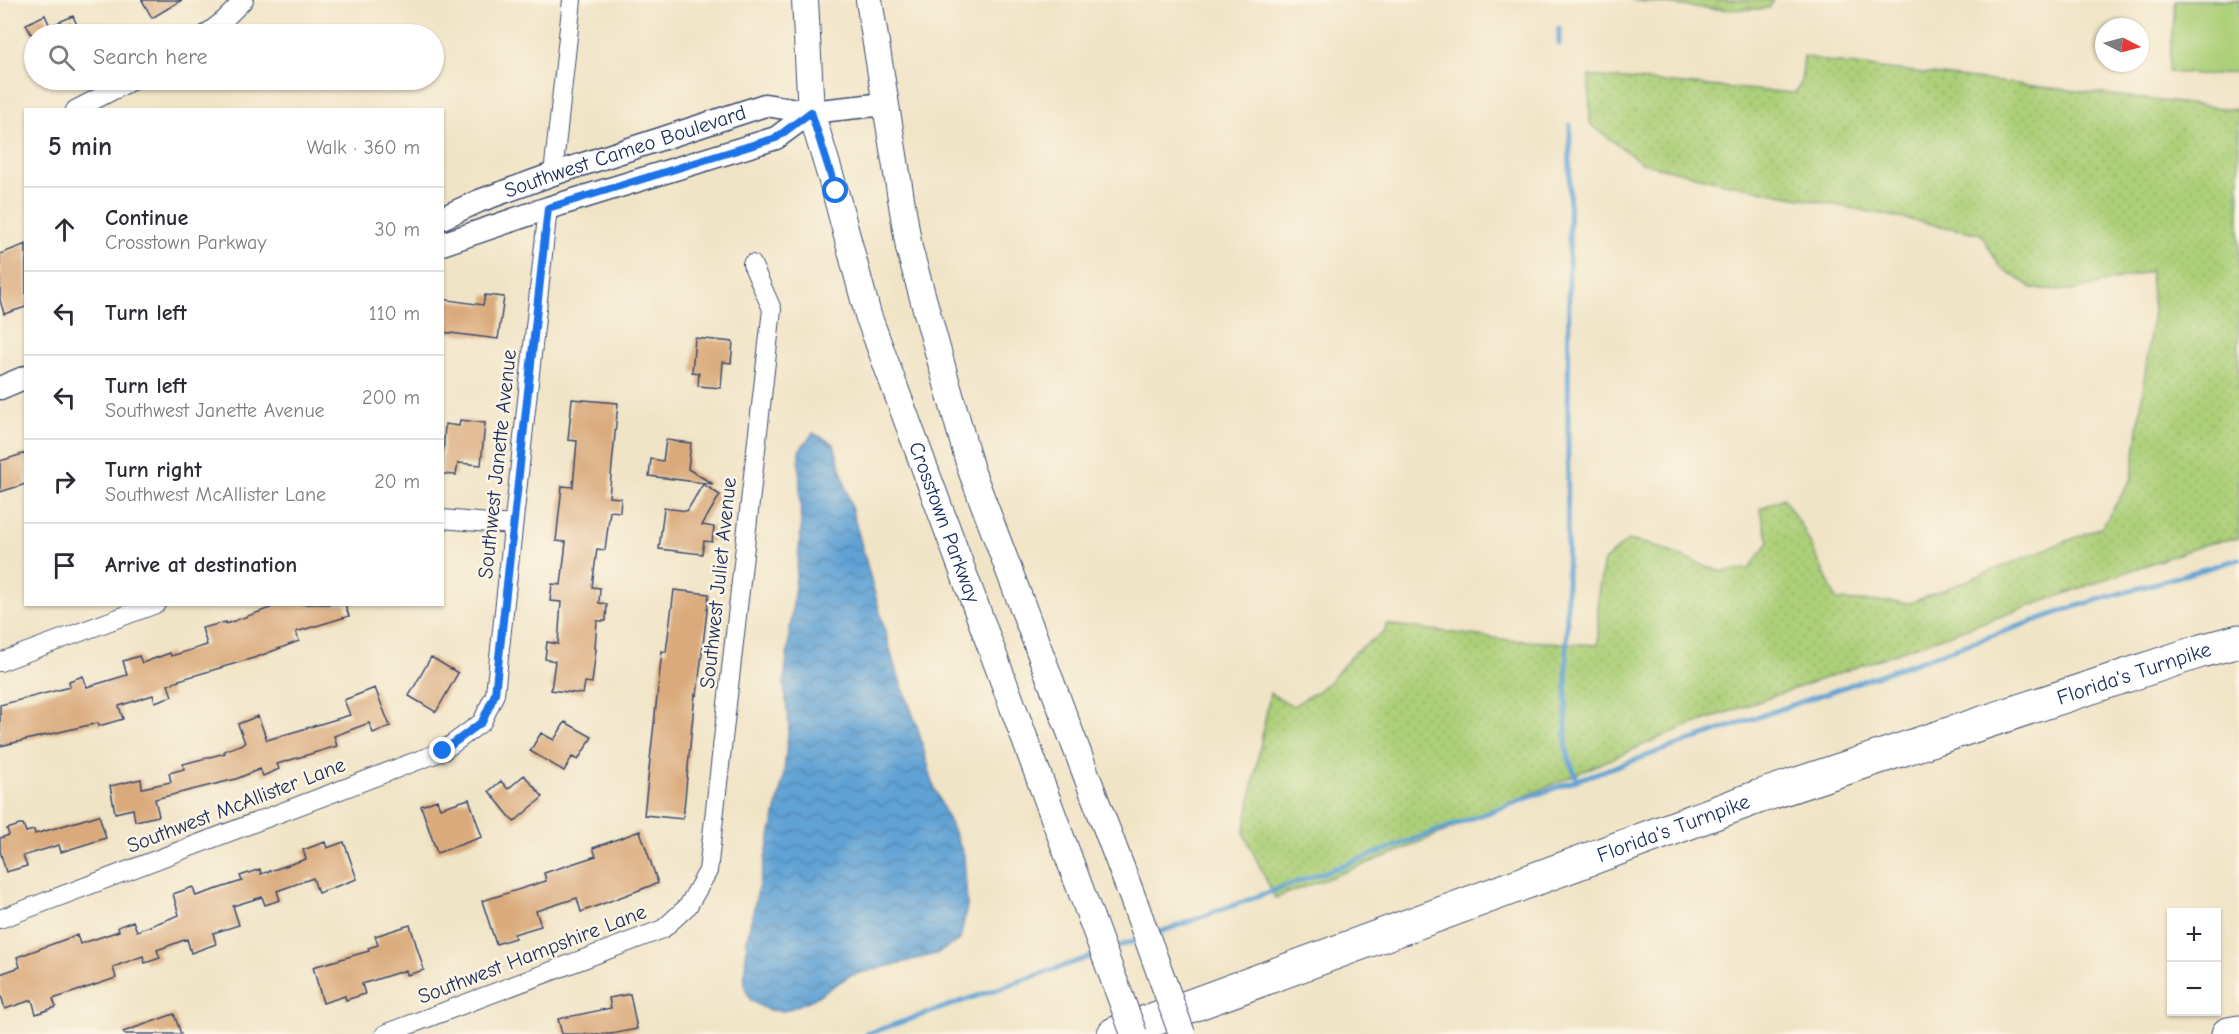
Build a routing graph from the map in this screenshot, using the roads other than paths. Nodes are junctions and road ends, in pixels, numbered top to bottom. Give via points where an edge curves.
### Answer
1 (244, 0) edge
2 (572, 0) edge
3 (805, 0) edge
4 (869, 0) edge
5 (220, 24) edge
6 (114, 90) edge
7 (885, 104) junction
8 (79, 108) edge
9 (811, 112) junction
10 (553, 174) junction
11 (548, 208) junction
12 (444, 217) edge
13 (444, 243) edge
14 (752, 264) dead end
15 (24, 378) edge
16 (0, 388) edge
17 (444, 519) edge
18 (513, 525) junction
19 (151, 606) edge
20 (2239, 641) edge
21 (2239, 658) edge
22 (0, 662) edge
23 (2123, 677) junction
24 (482, 722) joint
25 (688, 906) joint
26 (0, 919) edge
27 (2239, 1032) edge
28 (385, 1034) edge
29 (1114, 1034) edge
30 (1134, 1034) edge
31 (1182, 1034) edge
32 (2228, 1034) edge

1 - 5 street
2 - 10 street
3 - 9 main road, Crosstown Parkway
4 - 7 main road, Crosstown Parkway
6 - 8 street
7 - 9 street, Southwest Cameo Boulevard
7 - 31 main road, Crosstown Parkway, bridge via 909,248 971,470
9 - 10 street, Southwest Cameo Boulevard via 765,105
9 - 11 street, Southwest Cameo Boulevard via 776,138
9 - 30 main road, Crosstown Parkway, bridge via 868,315
10 - 12 street, Southwest Cameo Boulevard
11 - 13 street, Southwest Cameo Boulevard
11 - 18 street, Southwest Janette Avenue
14 - 25 street, Southwest Juliet Avenue via 771,309 708,872
15 - 16 street
17 - 18 street
18 - 24 street, Southwest Janette Avenue via 495,694
19 - 22 street
20 - 23 highway, Florida's Turnpike
21 - 23 highway
23 - 29 highway, Florida's Turnpike via 1758,797
24 - 26 street, Southwest McAllister Lane via 443,751
25 - 28 street, Southwest Hampshire Lane via 663,929
27 - 32 highway

